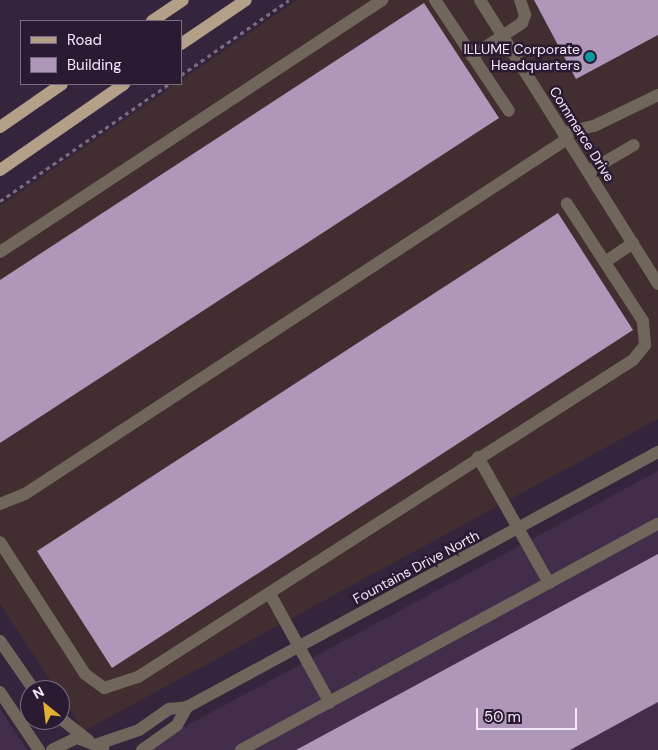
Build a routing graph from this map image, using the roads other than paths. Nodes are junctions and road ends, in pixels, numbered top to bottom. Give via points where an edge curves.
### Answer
1 (183, 0) edge
2 (246, 0) edge
3 (382, 0) edge
4 (435, 0) edge
5 (480, 0) edge
6 (520, 0) edge
7 (153, 20) edge
8 (503, 36) junction
9 (182, 43) edge
10 (472, 56) junction
11 (61, 85) edge
12 (123, 85) edge
13 (658, 95) edge
14 (509, 111) dead end
15 (0, 126) edge
16 (565, 136) junction
17 (634, 146) dead end
18 (0, 170) edge
19 (588, 172) junction
20 (566, 204) dead end
21 (633, 243) junction
22 (0, 252) edge
23 (605, 262) junction
24 (658, 284) edge
25 (658, 452) edge
26 (478, 457) junction
27 (0, 504) edge
28 (658, 524) edge
29 (518, 529) junction
30 (0, 542) edge
31 (549, 584) junction
32 (270, 594) junction
33 (0, 641) edge
34 (299, 648) junction
35 (27, 680) edge
36 (0, 692) edge
37 (330, 703) junction
38 (187, 707) junction
39 (70, 725) edge
40 (97, 745) edge
41 (40, 750) edge
42 (52, 750) edge
43 (142, 750) edge
44 (241, 750) edge

1 - 7 main road
2 - 9 main road
3 - 22 street
4 - 10 street
5 - 8 street, Commerce Drive
6 - 8 street via 525,15 522,23
8 - 10 street
8 - 16 street, Commerce Drive
10 - 14 street
11 - 15 main road
12 - 18 main road
13 - 16 street via 594,126
16 - 19 street, Commerce Drive
16 - 27 street via 34,489
17 - 19 street
19 - 21 street, Commerce Drive
20 - 23 street
21 - 23 street
21 - 24 street, Commerce Drive
23 - 26 street via 643,321 645,345 633,360
25 - 29 street, Fountains Drive North
26 - 29 street
26 - 32 street
28 - 31 street
29 - 31 street
29 - 34 street, Fountains Drive North
30 - 32 street via 85,674 104,688 138,677
31 - 37 street
32 - 34 street
33 - 35 street
34 - 37 street
34 - 38 street, Fountains Drive North
36 - 41 street
37 - 44 street
38 - 40 street, Fountains Drive North via 169,709 139,730
38 - 43 street, Fountains Drive North via 176,725
39 - 40 street
40 - 42 street, Fountains Drive North via 66,740

